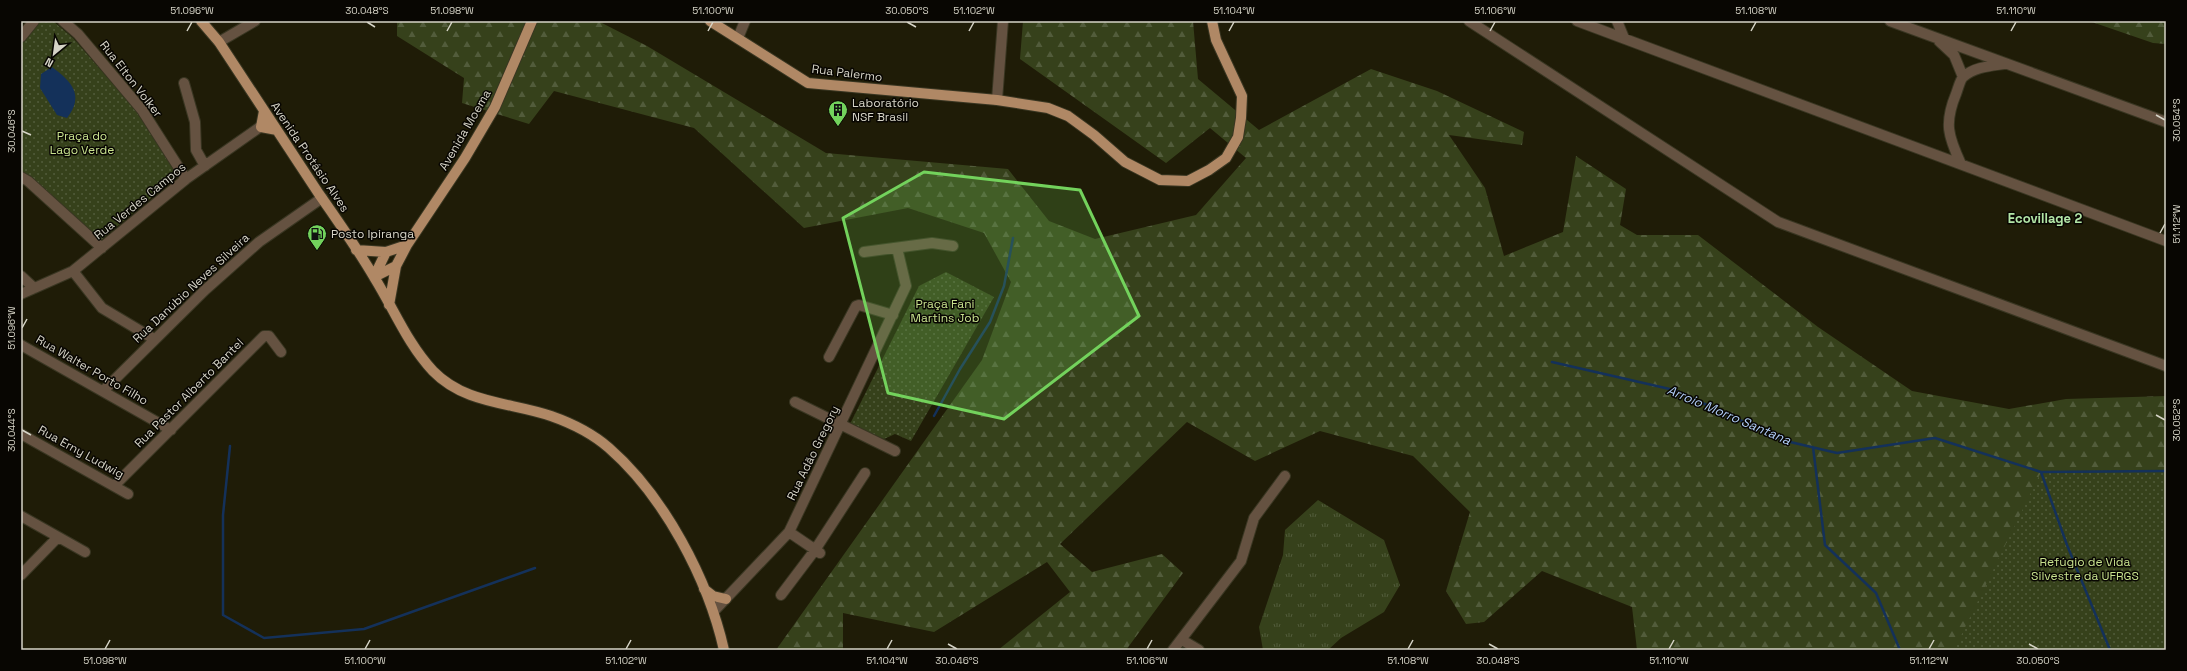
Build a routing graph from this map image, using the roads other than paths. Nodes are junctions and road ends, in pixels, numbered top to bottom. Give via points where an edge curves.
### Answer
1 (34, 21) edge
2 (62, 21) edge
3 (201, 21) edge
4 (255, 21) edge
5 (532, 21) edge
6 (710, 21) edge
7 (745, 21) edge
8 (1003, 21) edge
9 (1212, 21) edge
10 (1469, 21) edge
11 (1577, 21) edge
12 (1617, 21) edge
13 (1890, 21) edge
14 (21, 37) edge
15 (738, 38) junction
16 (1624, 38) junction
17 (1935, 38) junction
18 (219, 42) junction
19 (2006, 64) junction
20 (1963, 77) junction
21 (184, 83) dead end
22 (998, 100) junction
23 (264, 111) junction
24 (270, 120) junction
25 (2166, 122) edge
26 (261, 127) junction
27 (277, 130) junction
28 (1961, 164) junction
29 (205, 166) junction
30 (21, 178) edge
31 (186, 179) junction
32 (322, 198) junction
33 (2166, 241) edge
34 (407, 245) junction
35 (953, 246) dead end
36 (102, 248) junction
37 (897, 248) junction
38 (356, 250) junction
39 (386, 252) junction
40 (864, 252) dead end
41 (396, 266) junction
42 (72, 271) junction
43 (21, 276) edge
44 (374, 277) junction
45 (34, 288) junction
46 (21, 294) edge
47 (390, 304) junction
48 (893, 314) junction
49 (154, 339) junction
50 (21, 345) edge
51 (281, 352) dead end
52 (829, 357) dead end
53 (2166, 366) edge
54 (103, 391) junction
55 (795, 402) dead end
56 (840, 426) junction
57 (171, 430) junction
58 (21, 434) edge
59 (895, 451) dead end
60 (865, 473) dead end
61 (1285, 476) dead end
62 (114, 486) junction
63 (128, 494) dead end
64 (21, 516) edge
65 (789, 532) junction
66 (58, 537) junction
67 (817, 551) junction
68 (85, 552) dead end
69 (21, 575) edge
70 (704, 589) junction
71 (781, 596) dead end
72 (726, 599) junction
73 (714, 611) junction
74 (1182, 640) junction
75 (724, 650) edge
76 (1173, 650) edge
77 (1199, 650) edge

1 - 14 street
2 - 31 street, Rua Elton Volker via 78,34 142,110
3 - 18 main road, Avenida Protásio Alves
4 - 18 street
5 - 34 main road, Avenida Moema via 495,107 466,158
6 - 15 main road, Rua Palermo
7 - 15 street
8 - 22 street
9 - 22 main road, Rua Palermo via 1216,40 1242,96 1241,118 1238,137 1226,158 1188,181 1160,180 1125,162 1068,116 1048,108
10 - 53 street via 1778,222
11 - 16 street
12 - 16 street
13 - 17 street
15 - 22 main road, Rua Palermo via 808,83
16 - 28 street
17 - 19 street
17 - 20 street via 1954,55
18 - 23 main road, Avenida Protásio Alves
19 - 20 street via 1978,68
19 - 25 street
20 - 28 street via 1950,108 1947,127
21 - 29 street via 195,122 196,150
23 - 24 main road, Avenida Protásio Alves
23 - 26 main road
24 - 26 street, Rua Verdes Campos
24 - 27 main road, Avenida Protásio Alves
26 - 27 main road
26 - 29 street, Rua Verdes Campos
27 - 32 main road, Avenida Protásio Alves
28 - 33 street
29 - 31 street, Rua Verdes Campos
30 - 36 street via 28,181
31 - 36 street, Rua Verdes Campos
32 - 38 main road, Avenida Protásio Alves
32 - 49 street, Rua Danúbio Neves Silveira via 259,242
34 - 39 main road
34 - 41 main road, Avenida Moema
35 - 37 street via 932,242
36 - 42 street, Rua Verdes Campos
37 - 40 street
37 - 48 street, Rua Adão Gregory via 906,286
38 - 39 main road
38 - 44 main road, Avenida Protásio Alves
39 - 44 main road
41 - 44 main road
41 - 47 main road, Avenida Moema
42 - 45 street, Rua Verdes Campos
42 - 49 street via 102,308
43 - 45 street
44 - 47 main road, Avenida Protásio Alves
45 - 46 street, Rua Verdes Campos
47 - 70 main road, Avenida Protásio Alves via 412,344 434,372 455,390 482,400 551,416 582,430 608,446 631,469 655,500 677,534
48 - 52 street via 856,306
48 - 56 street, Rua Adão Gregory
49 - 54 street, Rua Danúbio Neves Silveira
50 - 54 street, Rua Walter Porto Filho
51 - 57 street, Rua Pastor Alberto Bantel via 268,336 264,336
54 - 57 street, Rua Walter Porto Filho
55 - 56 street
56 - 59 street
56 - 65 street, Rua Adão Gregory
57 - 62 street, Rua Pastor Alberto Bantel
58 - 62 street, Rua Erny Ludwig
60 - 67 street
61 - 74 street via 1254,518 1241,561
62 - 63 street, Rua Erny Ludwig
64 - 66 street
65 - 67 street
65 - 72 street, Rua Adão Gregory
66 - 68 street
66 - 69 street
67 - 71 street
70 - 72 main road via 713,596
70 - 73 main road, Avenida Protásio Alves
72 - 73 street, Rua Adão Gregory
73 - 75 main road, Avenida Protásio Alves
74 - 76 street
74 - 77 street

